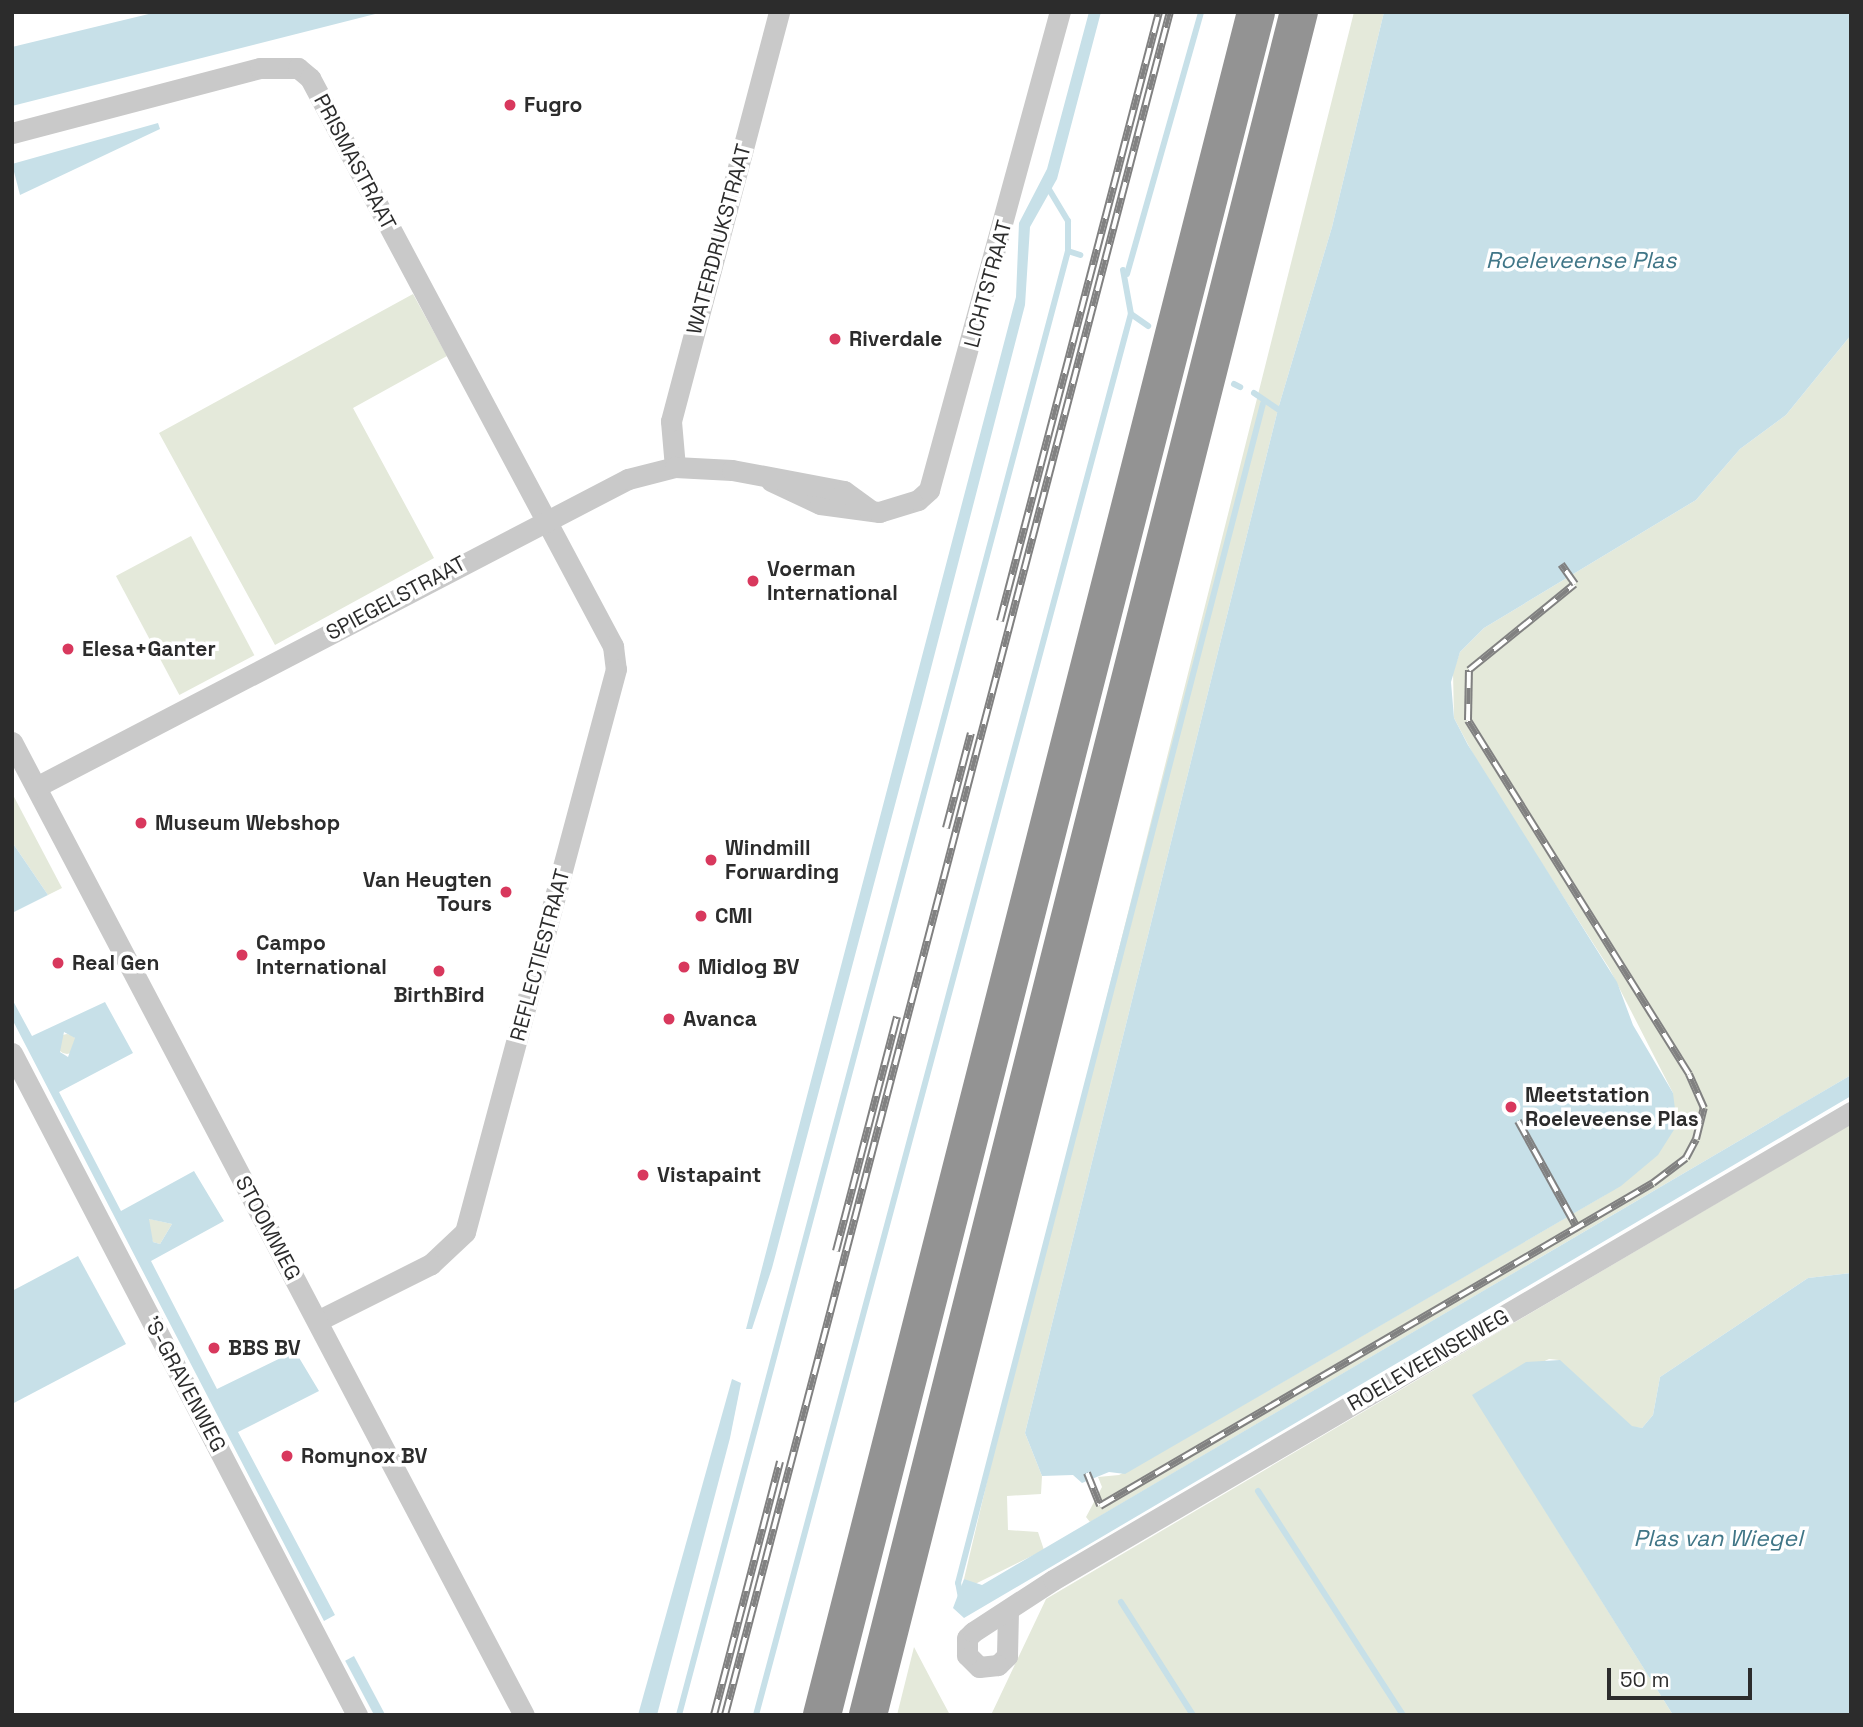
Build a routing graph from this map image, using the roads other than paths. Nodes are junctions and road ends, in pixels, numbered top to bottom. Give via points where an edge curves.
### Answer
1 (779, 12) edge
2 (1060, 12) edge
3 (1256, 12) edge
4 (1299, 12) edge
5 (12, 133) edge
6 (676, 467) junction
7 (869, 509) joint
8 (547, 519) junction
9 (12, 742) edge
10 (36, 787) junction
11 (12, 1053) edge
12 (1851, 1112) edge
13 (317, 1321) junction
14 (1008, 1611) dead end
15 (357, 1715) edge
16 (524, 1715) edge
17 (822, 1715) edge
18 (868, 1715) edge

1 - 6 street, WATERDRUKSTRAAT via 671,421
2 - 7 street, LICHTSTRAAT via 936,479 918,500 897,509
3 - 17 highway
4 - 18 highway
5 - 8 street, PRISMASTRAAT via 260,68 298,68 316,89
6 - 7 street, SPIEGELSTRAAT via 732,470 771,481 844,491
6 - 8 street, SPIEGELSTRAAT via 628,480
8 - 10 street, SPIEGELSTRAAT
8 - 13 street, REFLECTIESTRAAT via 613,646 616,670 465,1232 431,1264
9 - 10 street, STOOMWEG
10 - 13 street, STOOMWEG
11 - 15 street, 'S-GRAVENWEG
12 - 14 street, ROELEVEENSEWEG
13 - 16 street, STOOMWEG

